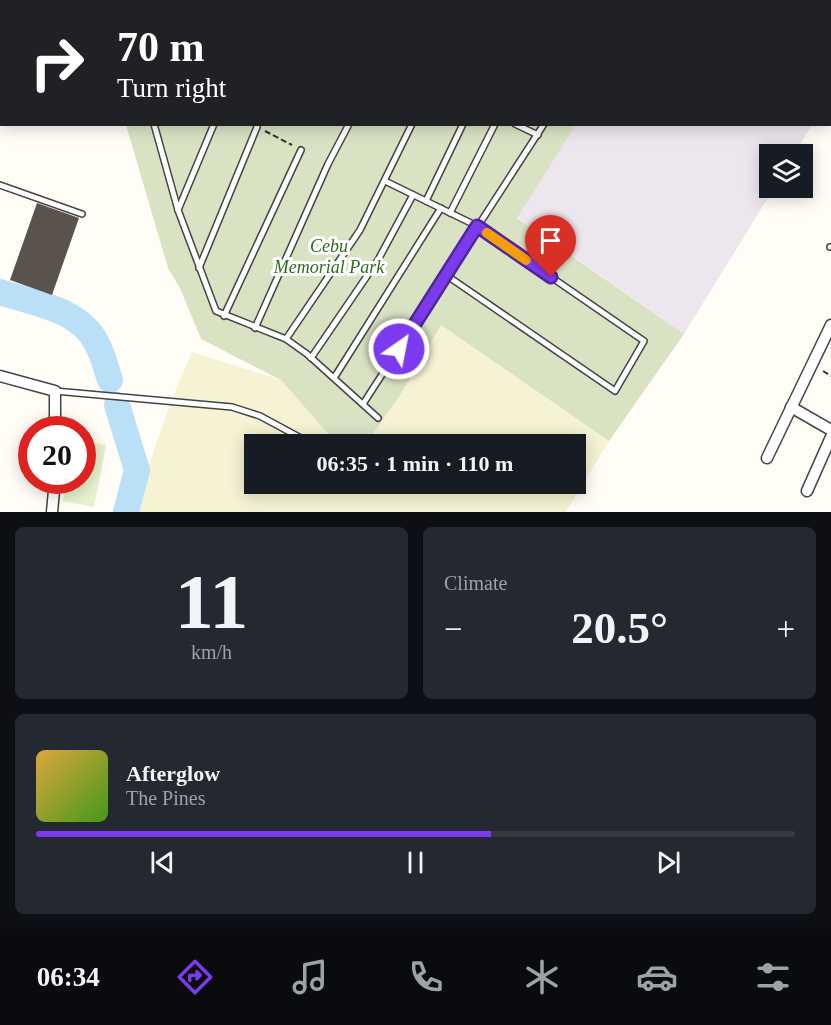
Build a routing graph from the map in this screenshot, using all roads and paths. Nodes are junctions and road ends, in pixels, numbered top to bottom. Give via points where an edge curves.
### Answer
1 (155, 126) edge
2 (213, 126) edge
3 (348, 126) edge
4 (411, 126) edge
5 (462, 126) edge
6 (494, 126) edge
7 (519, 126) edge
8 (542, 126) edge
9 (258, 127) dead end
10 (538, 135) junction
11 (301, 150) dead end
12 (385, 181) junction
13 (0, 185) edge
14 (413, 195) junction
15 (426, 201) junction
16 (441, 208) junction
17 (178, 210) junction
18 (450, 213) junction
19 (82, 214) dead end
20 (477, 226) junction
21 (199, 267) junction
22 (446, 275) junction
23 (224, 316) junction
24 (831, 325) edge
25 (255, 328) junction
26 (286, 339) junction
27 (311, 358) junction
28 (0, 376) edge
29 (334, 378) junction
30 (55, 392) junction
31 (363, 404) junction
32 (791, 407) junction
33 (55, 416) edge
34 (378, 418) dead end
35 (831, 430) edge
36 (293, 434) edge
37 (831, 437) edge
38 (767, 458) dead end
39 (807, 491) dead end
40 (54, 494) edge
41 (52, 512) edge

1 - 17 lane
2 - 17 lane
3 - 25 lane
4 - 12 lane
5 - 15 lane
6 - 18 lane
7 - 10 lane
8 - 10 lane
9 - 21 lane
10 - 20 lane
11 - 23 lane
12 - 14 lane
12 - 26 lane via 360,230
13 - 19 lane
14 - 15 lane
14 - 27 lane via 378,260
15 - 16 lane
16 - 18 lane
16 - 29 lane
17 - 21 lane
18 - 20 lane
20 - 22 lane
20 - 22 lane via 644,341 615,391
21 - 23 lane via 216,311
22 - 31 lane
23 - 25 lane
24 - 32 street
25 - 26 lane
26 - 27 lane
27 - 29 lane
28 - 30 street
29 - 31 lane
30 - 33 street
30 - 36 lane via 232,407 260,416
31 - 34 lane
32 - 35 street
32 - 38 street
37 - 39 street
40 - 41 street

